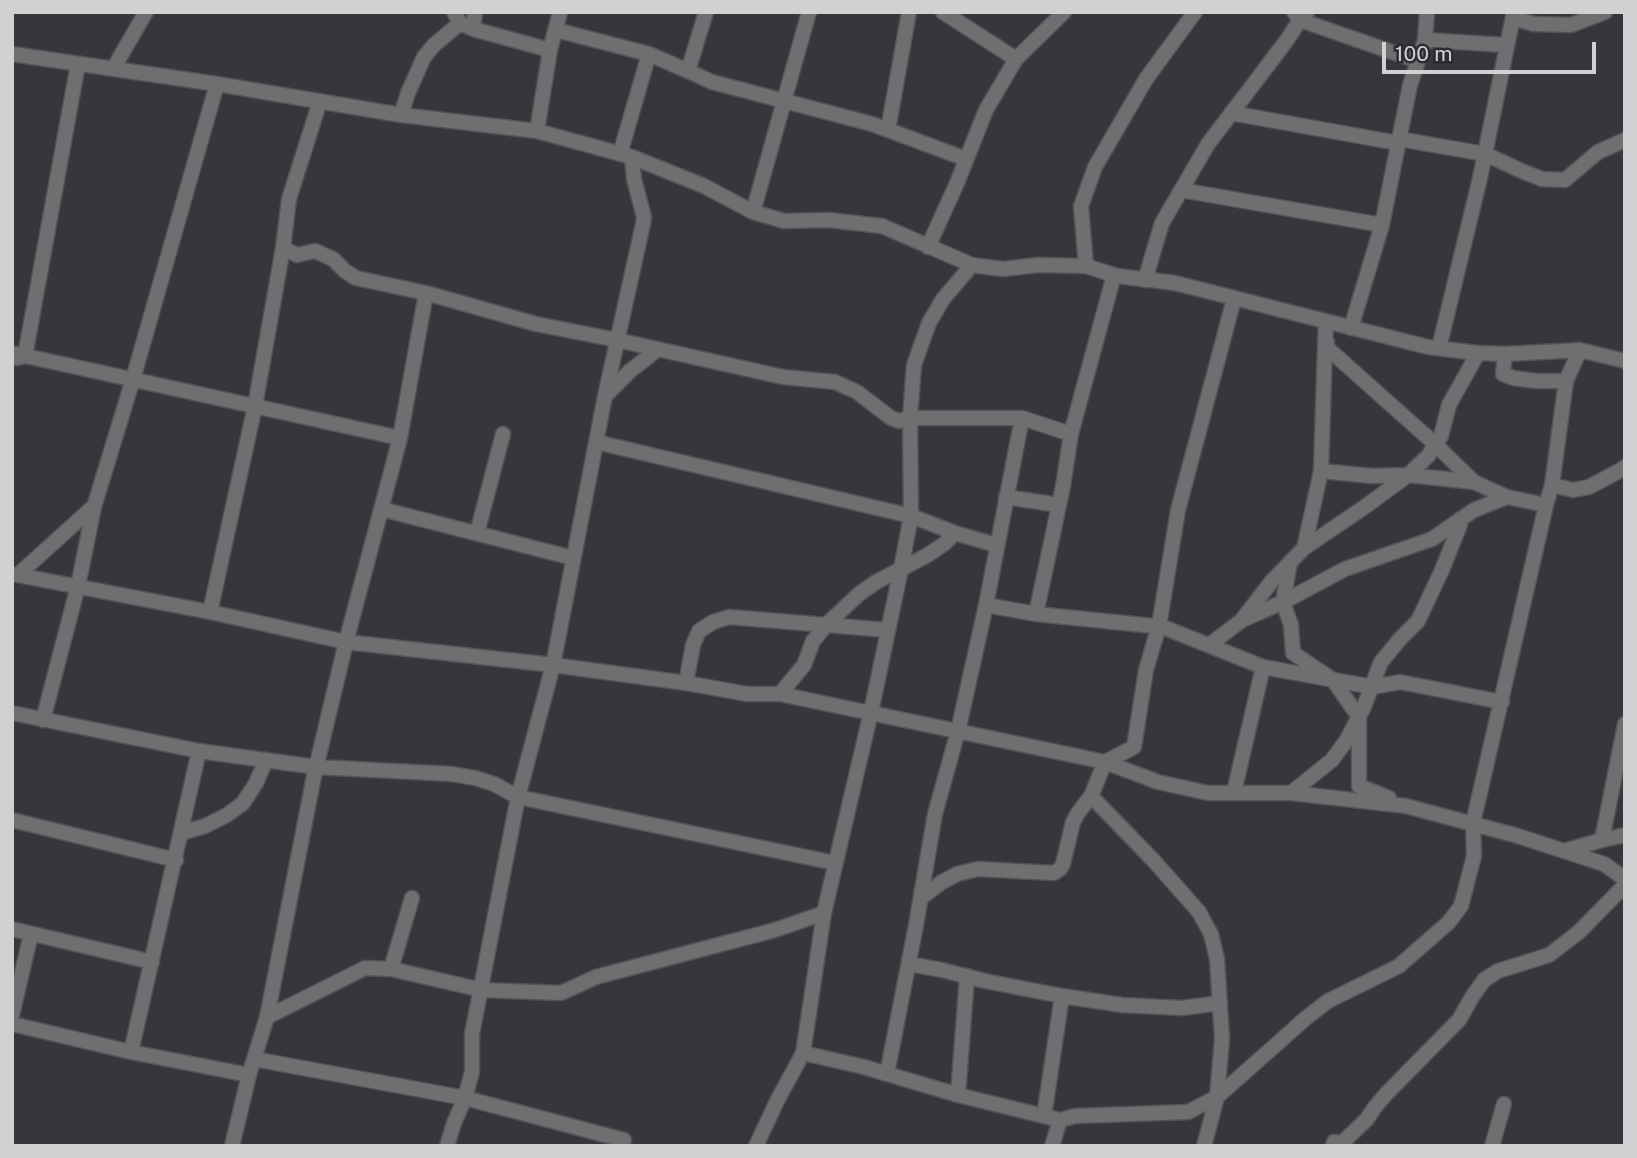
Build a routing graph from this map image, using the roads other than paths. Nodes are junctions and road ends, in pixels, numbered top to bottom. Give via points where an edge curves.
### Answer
1 (146, 12) edge
2 (475, 12) edge
3 (560, 12) edge
4 (706, 12) edge
5 (809, 12) edge
6 (909, 12) edge
7 (943, 12) edge
8 (1064, 12) edge
9 (1195, 12) edge
10 (1427, 12) edge
11 (1605, 12) edge
12 (1301, 15) edge
13 (1514, 15) edge
14 (462, 21) edge
15 (556, 30) junction
16 (1425, 40) junction
17 (1506, 45) junction
18 (550, 50) junction
19 (12, 54) edge
20 (649, 54) junction
21 (1016, 59) junction
22 (1418, 61) junction
23 (78, 64) junction
24 (113, 69) junction
25 (688, 71) junction
26 (217, 84) junction
27 (320, 101) junction
28 (784, 101) junction
29 (1231, 113) junction
30 (401, 115) junction
31 (888, 130) junction
32 (537, 131) junction
33 (1625, 140) edge
34 (1398, 141) junction
35 (1485, 154) junction
36 (626, 155) junction
37 (966, 159) junction
38 (1181, 190) junction
39 (753, 212) junction
40 (1382, 225) junction
41 (928, 247) junction
42 (283, 248) junction
43 (972, 265) junction
44 (1086, 265) junction
45 (1114, 275) junction
46 (1144, 279) junction
47 (426, 293) junction
48 (1234, 299) junction
49 (1338, 325) junction
50 (617, 340) junction
51 (1325, 346) junction
52 (1439, 348) junction
53 (658, 349) junction
54 (1580, 350) junction
55 (1478, 353) junction
56 (1506, 354) junction
57 (16, 356) edge
58 (1625, 361) edge
59 (133, 379) junction
60 (1566, 381) junction
61 (604, 396) junction
62 (255, 406) junction
63 (910, 418) junction
64 (1022, 418) junction
65 (503, 434) dead end
66 (1071, 434) junction
67 (400, 438) junction
68 (596, 442) junction
69 (1435, 444) junction
70 (1625, 467) edge
71 (1321, 471) junction
72 (1408, 475) junction
73 (1474, 482) junction
74 (1552, 485) junction
75 (1006, 496) junction
76 (1507, 497) junction
77 (1059, 505) junction
78 (1546, 505) junction
79 (94, 507) junction
80 (381, 509) junction
81 (911, 516) junction
82 (1461, 519) junction
83 (477, 533) junction
84 (955, 533) junction
85 (996, 545) junction
86 (1304, 548) junction
87 (573, 558) junction
88 (1290, 562) junction
89 (901, 569) junction
90 (16, 574) edge
91 (78, 586) junction
92 (1283, 602) junction
93 (986, 605) junction
94 (209, 611) junction
95 (1036, 614) junction
96 (1241, 621) junction
97 (827, 624) junction
98 (1159, 626) junction
99 (888, 630) junction
100 (346, 642) junction
101 (1209, 645) junction
102 (553, 665) junction
103 (1263, 667) junction
104 (1333, 680) junction
105 (686, 683) junction
106 (1373, 687) junction
107 (780, 694) junction
108 (1502, 702) junction
109 (871, 712) junction
110 (12, 713) edge
111 (1359, 717) junction
112 (43, 720) junction
113 (1625, 724) edge
114 (958, 731) junction
115 (199, 751) junction
116 (267, 760) junction
117 (1105, 762) junction
118 (316, 767) junction
119 (1234, 792) junction
120 (1291, 793) junction
121 (1091, 796) junction
122 (518, 797) junction
123 (1406, 806) junction
124 (12, 820) edge
125 (1474, 823) junction
126 (181, 833) junction
127 (1625, 835) edge
128 (1602, 840) junction
129 (1564, 851) junction
130 (176, 860) junction
131 (835, 863) junction
132 (1625, 879) edge
133 (1625, 885) edge
134 (412, 898) dead end
135 (920, 898) junction
136 (824, 913) junction
137 (12, 929) edge
138 (30, 934) junction
139 (152, 962) junction
140 (909, 964) junction
141 (391, 969) junction
142 (967, 976) junction
143 (482, 990) junction
144 (1062, 996) junction
145 (1220, 1003) junction
146 (12, 1015) edge
147 (267, 1017) junction
148 (12, 1024) edge
149 (131, 1052) junction
150 (803, 1053) junction
151 (254, 1059) junction
152 (887, 1074) junction
153 (249, 1075) junction
154 (958, 1096) junction
155 (1217, 1097) junction
156 (465, 1098) junction
157 (1504, 1104) dead end
158 (1044, 1116) junction
159 (1060, 1120) junction
160 (624, 1140) dead end
161 (232, 1146) edge
162 (447, 1146) edge
163 (756, 1146) edge
164 (1052, 1146) edge
165 (1204, 1146) edge
166 (1333, 1146) edge
167 (1492, 1146) edge

1 - 24 street
2 - 14 street
3 - 15 street
4 - 25 street
5 - 28 street
6 - 31 street
7 - 21 street
8 - 21 street
9 - 44 street via 1146,79 1095,167 1081,206
10 - 16 street
11 - 13 street via 1571,24 1534,24
12 - 22 street
12 - 29 street
13 - 17 street
14 - 18 street
14 - 30 street via 424,57
15 - 18 street
15 - 20 street
16 - 17 street
16 - 22 street
17 - 35 street
18 - 32 street
19 - 23 street
20 - 25 street
20 - 36 street
21 - 37 street via 986,110
22 - 34 street
23 - 24 street
23 - 57 street
24 - 26 street
25 - 28 street
26 - 27 street
26 - 59 street
27 - 30 street
27 - 42 street via 289,199
28 - 31 street
28 - 39 street
29 - 34 street
29 - 38 street
30 - 32 street
31 - 37 street
32 - 36 street
33 - 35 street via 1598,152 1565,180 1542,179
34 - 35 street
34 - 40 street
35 - 52 street
36 - 39 street via 704,186
36 - 50 street via 644,217
37 - 41 street
38 - 40 street
38 - 46 street via 1162,223
39 - 41 street via 785,221 882,226
40 - 49 street
41 - 43 street
42 - 47 street via 297,255 315,251 356,278
42 - 62 street
43 - 44 street via 1003,269
43 - 63 street via 929,323 914,365
44 - 45 street
45 - 46 street
45 - 66 street
46 - 48 street
47 - 50 street via 536,324
47 - 67 street
48 - 49 street
48 - 98 street via 1178,510
49 - 51 street
49 - 52 street
50 - 53 street
50 - 61 street
51 - 69 street
51 - 71 street
52 - 55 street
53 - 61 street
53 - 63 street via 783,377 835,382 891,418
54 - 56 street
54 - 58 street
54 - 60 street
55 - 56 street
55 - 69 street via 1449,405
56 - 60 street via 1503,374
57 - 59 street
59 - 62 street
59 - 79 street
60 - 74 street
61 - 68 street
62 - 67 street
62 - 94 street
63 - 64 street
63 - 81 street
64 - 66 street
64 - 75 street
65 - 83 street
66 - 77 street
67 - 80 street
68 - 81 street
68 - 87 street
69 - 72 street
69 - 73 street
70 - 74 street via 1589,487 1573,490
71 - 72 street
71 - 86 street
72 - 73 street
72 - 86 street
73 - 76 street
74 - 78 street
75 - 77 street
75 - 85 street
76 - 78 street
76 - 82 street
77 - 95 street
78 - 108 street
79 - 90 street
79 - 91 street
80 - 83 street
80 - 100 street
81 - 84 street
81 - 89 street
82 - 92 street via 1432,539 1345,569
82 - 106 street via 1418,621 1381,662
83 - 87 street
84 - 85 street
84 - 89 street
85 - 93 street
86 - 88 street
87 - 102 street
88 - 92 street
88 - 96 street
89 - 97 street via 859,594
89 - 99 street
90 - 91 street
91 - 94 street
91 - 112 street
92 - 96 street
92 - 104 street via 1293,653
93 - 95 street
93 - 114 street
94 - 100 street
95 - 98 street
96 - 101 street
97 - 99 street
97 - 105 street via 729,617 713,622 699,631
97 - 107 street via 813,641 804,665
98 - 101 street
98 - 117 street via 1146,670 1134,747
99 - 109 street
100 - 102 street
100 - 118 street
101 - 103 street
102 - 105 street
102 - 122 street
103 - 104 street
103 - 119 street
104 - 106 street
104 - 111 street
105 - 107 street via 747,694
106 - 108 street via 1400,682
106 - 111 street
107 - 109 street
108 - 125 street
109 - 114 street
109 - 131 street
110 - 112 street
111 - 120 street via 1332,761
111 - 123 street via 1359,786
112 - 115 street
113 - 128 street
114 - 117 street
114 - 135 street via 935,814
115 - 116 street
115 - 126 street
116 - 118 street
116 - 126 street via 243,803 205,826
117 - 119 street via 1158,782 1208,793
117 - 121 street
118 - 122 street via 452,774 494,784
118 - 147 street
119 - 120 street
120 - 123 street
121 - 135 street via 1073,822 1063,864 1054,873 978,869 957,874
121 - 145 street via 1199,912 1217,959
122 - 131 street
122 - 143 street
123 - 125 street
124 - 130 street
125 - 129 street
125 - 155 street via 1468,881 1461,906 1449,922 1399,966 1328,1001
126 - 130 street
127 - 128 street
128 - 129 street
129 - 132 street via 1604,864
130 - 139 street
131 - 136 street
133 - 166 street via 1549,955 1497,971 1484,980 1459,1020 1367,1119
134 - 141 street
135 - 140 street
136 - 143 street via 596,977 561,993
136 - 150 street
137 - 138 street
138 - 139 street
138 - 146 street
139 - 149 street
140 - 142 street
140 - 152 street
141 - 143 street
141 - 147 street via 365,968
142 - 144 street
142 - 154 street
143 - 156 street
144 - 145 street via 1182,1008
144 - 158 street
145 - 155 street
147 - 151 street
148 - 149 street
149 - 153 street
150 - 152 street
150 - 163 street
151 - 153 street
151 - 156 street
152 - 154 street
153 - 161 street
154 - 158 street
155 - 159 street via 1188,1112
155 - 165 street
156 - 160 street
156 - 162 street
157 - 167 street
158 - 159 street
159 - 164 street

